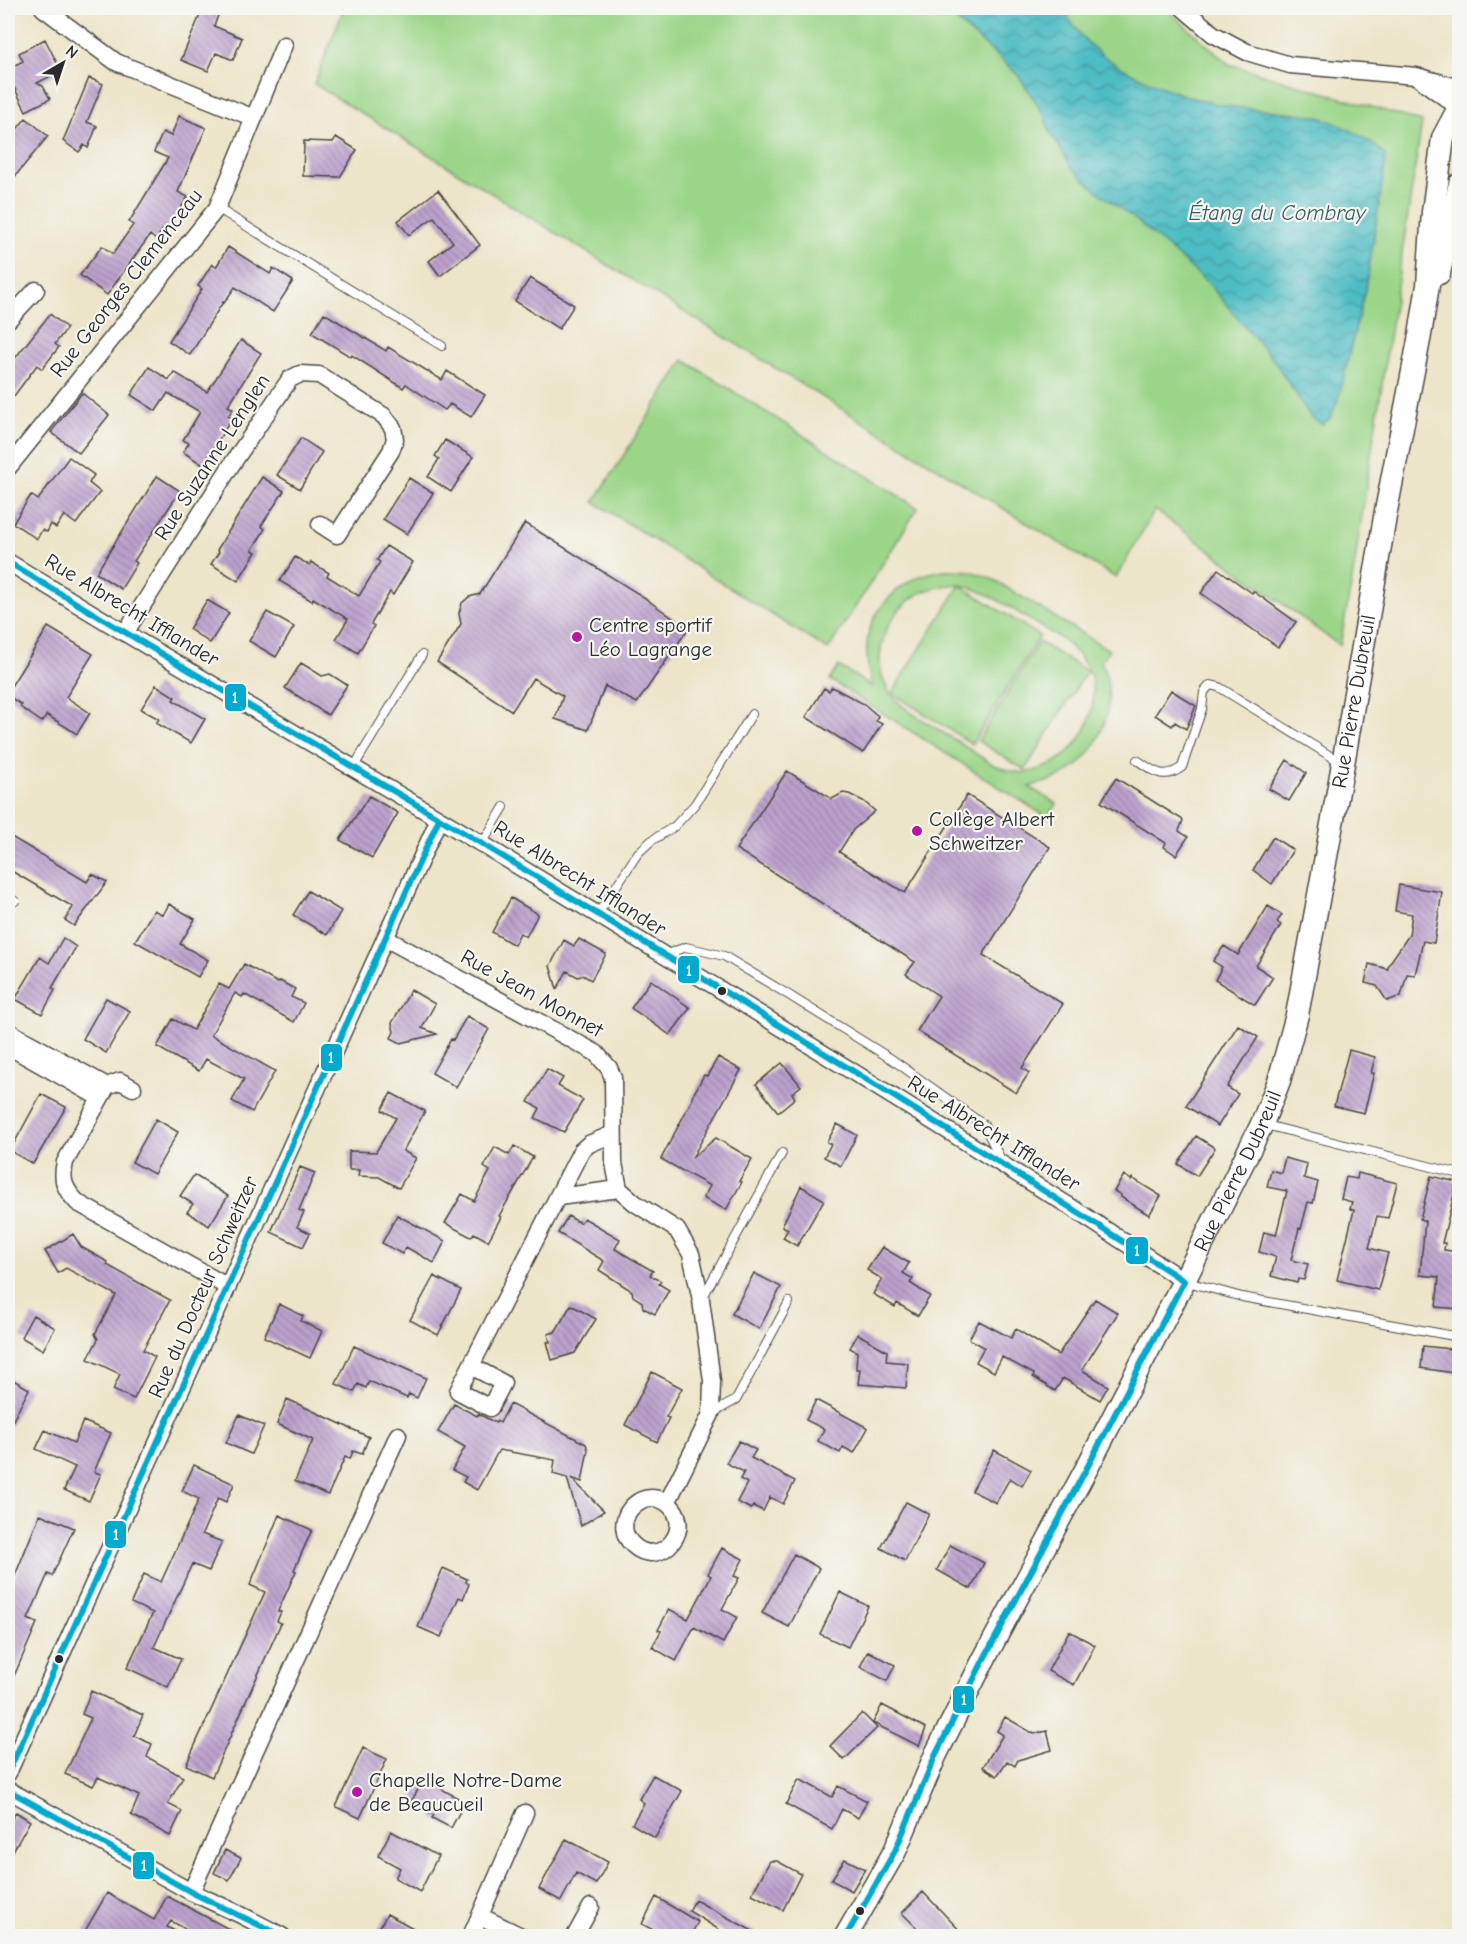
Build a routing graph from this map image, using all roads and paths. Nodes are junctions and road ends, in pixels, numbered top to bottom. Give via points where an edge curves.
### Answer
1 (43, 8) edge
2 (1183, 8) edge
3 (284, 45) dead end
4 (1459, 106) edge
5 (254, 118) junction
6 (1460, 184) edge
7 (217, 208) junction
8 (1453, 218) junction
9 (36, 290) dead end
10 (8, 320) edge
11 (1420, 335) junction
12 (442, 346) dead end
13 (8, 468) edge
14 (320, 524) dead end
15 (8, 561) edge
16 (125, 633) junction
17 (422, 656) dead end
18 (752, 714) dead end
19 (1137, 760) dead end
20 (1343, 764) junction
21 (353, 768) junction
22 (504, 807) dead end
23 (439, 819) junction
24 (482, 844) junction
25 (597, 915) junction
26 (385, 938) junction
27 (663, 955) junction
28 (8, 1030) edge
29 (8, 1046) edge
30 (41, 1057) junction
31 (133, 1088) dead end
32 (104, 1092) junction
33 (1262, 1124) junction
34 (613, 1134) junction
35 (782, 1153) dead end
36 (1003, 1165) junction
37 (1460, 1174) edge
38 (619, 1189) junction
39 (558, 1197) junction
40 (1184, 1281) junction
41 (228, 1287) junction
42 (701, 1300) junction
43 (789, 1302) dead end
44 (1454, 1336) dead end
45 (471, 1366) dead end
46 (711, 1414) junction
47 (398, 1435) dead end
48 (667, 1503) dead end
49 (8, 1773) edge
50 (8, 1790) edge
51 (525, 1813) dead end
52 (191, 1892) junction
53 (591, 1907) dead end
54 (480, 1916) junction
55 (282, 1936) edge
56 (471, 1936) edge
57 (521, 1936) edge
58 (575, 1936) edge
59 (846, 1936) edge

1 - 5 street via 116,62
2 - 4 street via 1213,34 1247,52 1290,65 1416,76
3 - 5 street, Rue Georges Clemenceau
4 - 8 street via 1443,195
4 - 11 street, Rue Pierre Dubreuil via 1443,138
5 - 7 street, Rue Georges Clemenceau
6 - 8 street, Rue Pierre Dubreuil
7 - 12 lane
7 - 13 street, Rue Georges Clemenceau
8 - 11 street, Rue Pierre Dubreuil
9 - 10 street
11 - 20 street, Rue Pierre Dubreuil
14 - 16 street, Rue Suzanne Lenglen via 337,535 392,451 395,439 384,416 319,375 300,374 290,379 237,456
15 - 16 street, Rue Albrecht Ifflander
16 - 21 street, Rue Albrecht Ifflander
17 - 21 lane
18 - 25 lane via 695,804 675,826 638,853
19 - 20 lane via 1163,774 1182,767 1204,692 1210,686 1220,687
20 - 33 street, Rue Pierre Dubreuil via 1295,1026
21 - 23 street, Rue Albrecht Ifflander
22 - 24 lane
23 - 24 street, Rue Albrecht Ifflander
23 - 26 street, Rue du Docteur Schweitzer
24 - 25 street, Rue Albrecht Ifflander
25 - 27 street, Rue Albrecht Ifflander
26 - 34 street, Rue Jean Monnet via 604,1059 613,1078
26 - 41 street, Rue du Docteur Schweitzer
27 - 36 street, Rue Albrecht Ifflander
27 - 36 lane via 686,947 724,956 806,1006 893,1060 984,1125
28 - 30 street
29 - 30 street
30 - 32 street
31 - 32 street via 120,1082
32 - 41 street via 65,1162 63,1184 69,1194 78,1203
33 - 37 lane
33 - 40 street, Rue Pierre Dubreuil
34 - 38 street, Rue Jean Monnet
34 - 39 street via 581,1151
35 - 42 lane
36 - 40 street, Rue Albrecht Ifflander
38 - 39 street
38 - 42 street via 677,1230 691,1254
39 - 45 street
40 - 44 lane via 1242,1297
40 - 59 street, Rue Pierre Dubreuil via 984,1659 936,1754 895,1851
41 - 49 street, Rue du Docteur Schweitzer
42 - 46 street via 712,1381
43 - 46 lane via 736,1400
46 - 48 street
47 - 52 street
50 - 52 street
51 - 54 street
52 - 55 street
53 - 58 street
54 - 56 street
54 - 57 street

